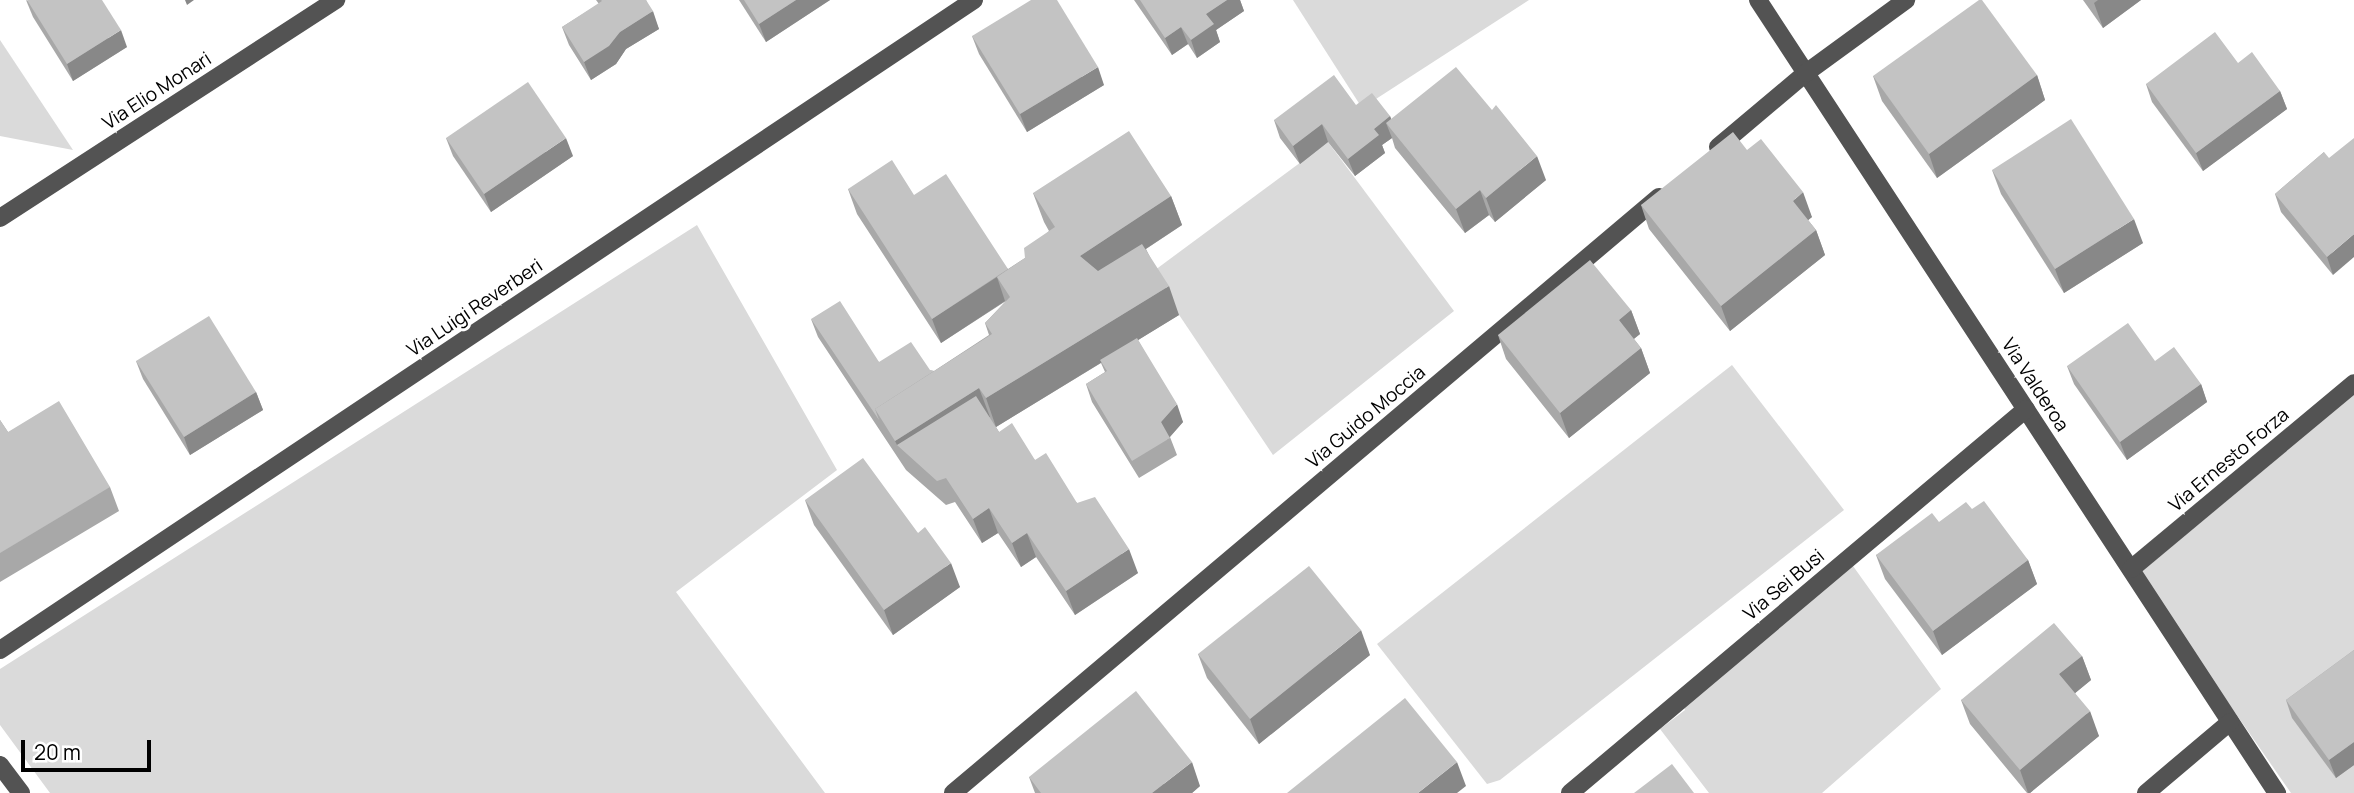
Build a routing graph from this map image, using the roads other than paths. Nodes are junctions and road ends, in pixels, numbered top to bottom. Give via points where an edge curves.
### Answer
1 (336, 0) edge
2 (974, 0) edge
3 (1758, 0) edge
4 (1906, 0) edge
5 (1806, 73) junction
6 (1700, 162) edge
7 (1679, 180) edge
8 (0, 218) edge
9 (2354, 383) edge
10 (2026, 409) junction
11 (2131, 569) junction
12 (0, 650) edge
13 (2230, 722) junction
14 (0, 765) edge
15 (21, 793) edge
16 (953, 793) edge
17 (1570, 793) edge
18 (2146, 793) edge
19 (2277, 793) edge

1 - 8 street, Via Elio Monari
2 - 12 street, Via Luigi Reverberi
3 - 5 street, Via Valderoa
4 - 5 street
5 - 6 street
5 - 10 street, Via Valderoa
7 - 16 street, Via Guido Moccia
9 - 11 street, Via Ernesto Forza
10 - 11 street, Via Valderoa
10 - 17 street, Via Sei Busi
11 - 13 street, Via Valderoa
13 - 18 street
13 - 19 street, Via Valderoa
14 - 15 street

